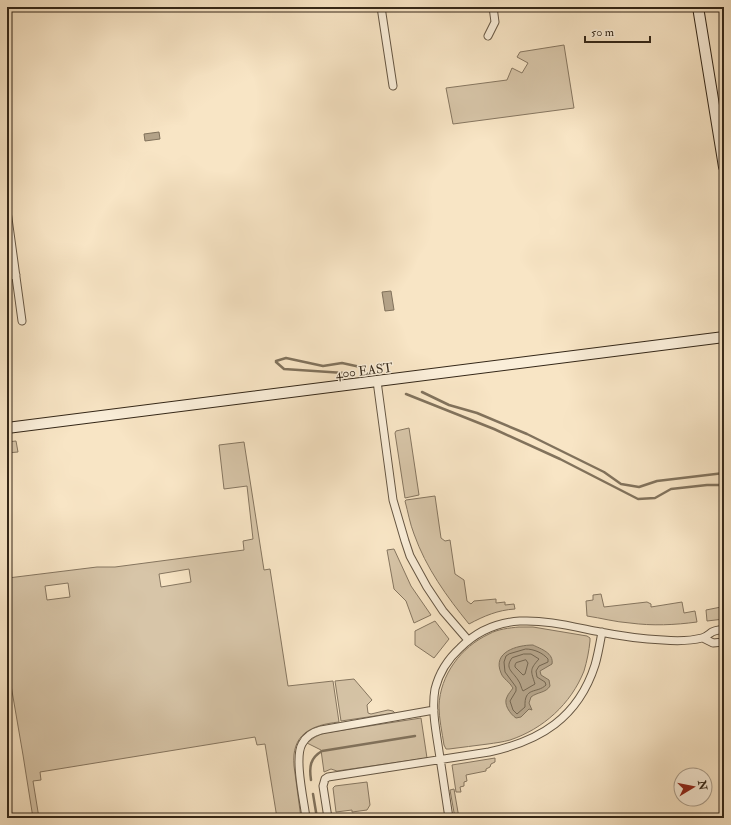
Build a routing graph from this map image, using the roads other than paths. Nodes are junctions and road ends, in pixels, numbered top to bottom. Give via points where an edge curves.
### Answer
1 (381, 7) edge
2 (493, 7) edge
3 (698, 7) edge
4 (488, 36) dead end
5 (393, 86) dead end
6 (724, 167) edge
7 (7, 211) edge
8 (16, 275) junction
9 (7, 276) edge
10 (22, 321) dead end
11 (724, 337) edge
12 (377, 381) junction
13 (7, 428) edge
14 (724, 630) edge
15 (602, 632) junction
16 (703, 638) junction
17 (468, 640) junction
18 (724, 642) edge
19 (434, 710) junction
20 (441, 760) junction
21 (306, 818) edge
22 (328, 818) edge
23 (449, 818) edge

1 - 5 street
2 - 4 street via 495,22
3 - 6 street
7 - 8 street
8 - 9 street
8 - 10 street
11 - 12 street, 400 EAST
12 - 13 street, 400 EAST
12 - 17 street via 393,500 407,546 427,587 443,611
14 - 16 street via 713,631
15 - 16 street via 660,640
15 - 17 street via 534,620 492,626
15 - 20 street via 595,665 586,688 568,713 545,732 506,749
16 - 18 street via 713,644
17 - 19 street via 443,668 436,689
19 - 20 street
19 - 21 street via 310,734 302,744 298,756
20 - 22 street via 328,777 323,786
20 - 23 street

